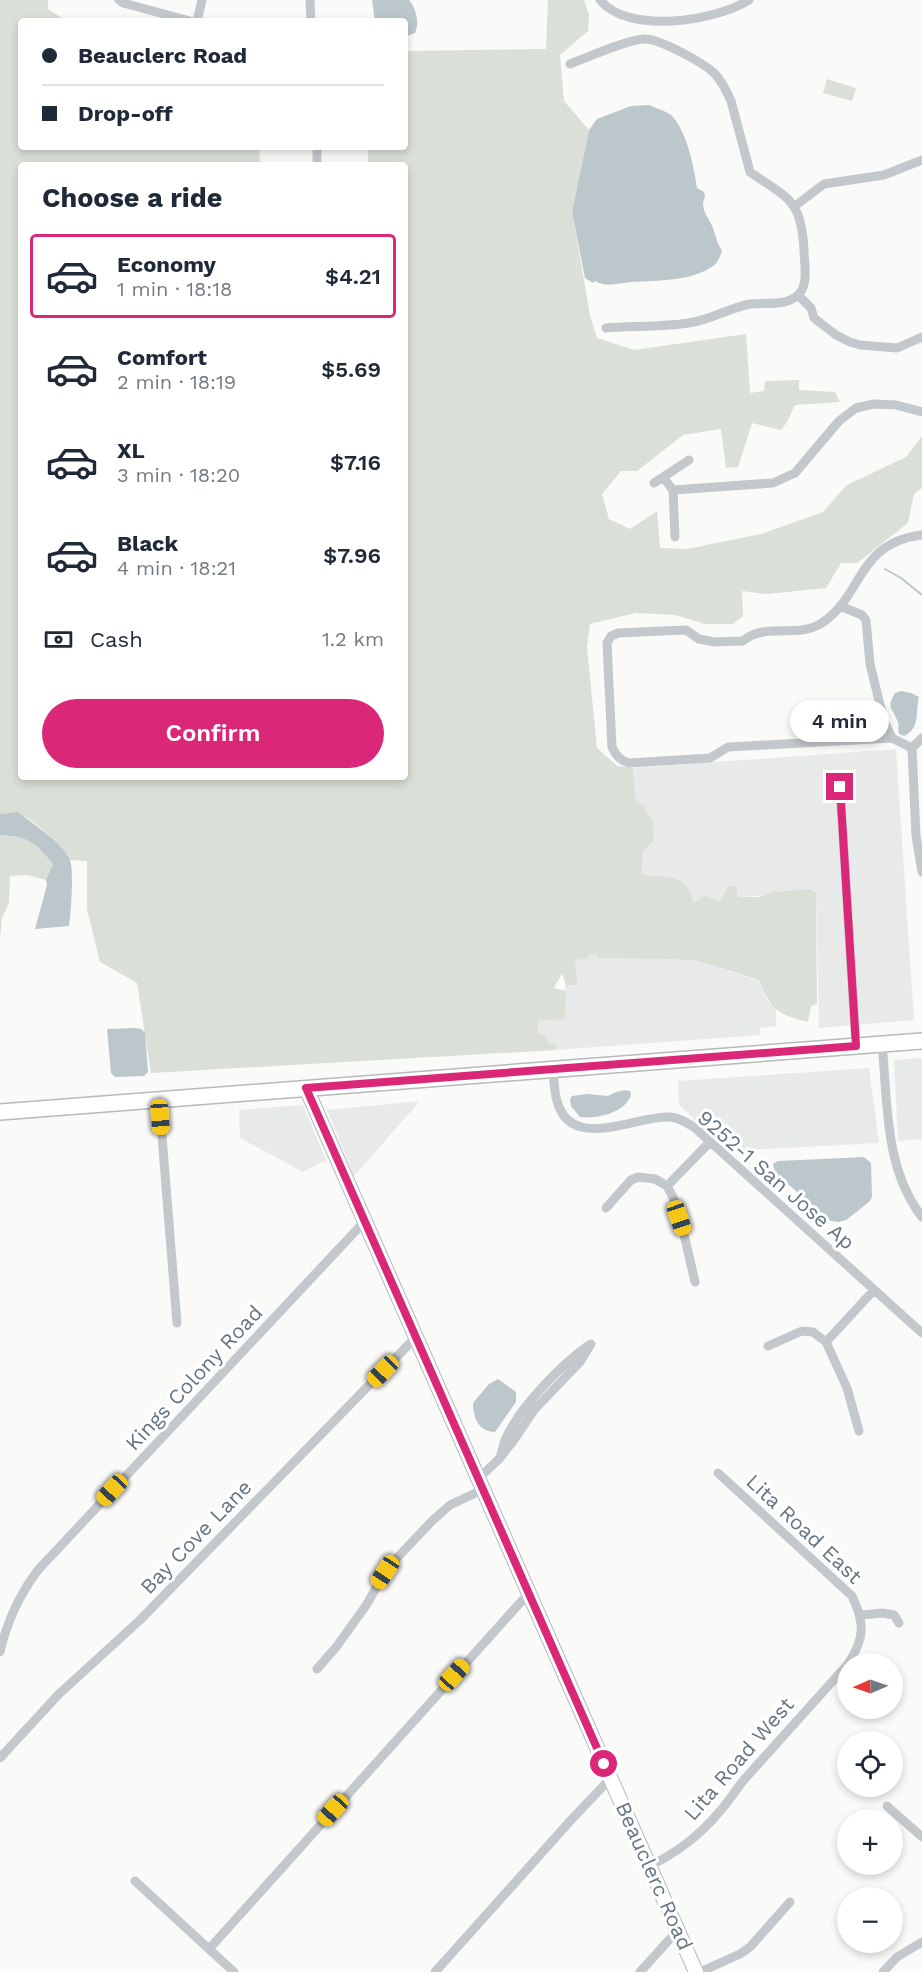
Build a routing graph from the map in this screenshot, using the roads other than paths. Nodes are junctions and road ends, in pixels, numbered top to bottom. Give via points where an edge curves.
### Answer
1 (119, 0) edge
2 (202, 0) edge
3 (310, 0) edge
4 (600, 0) edge
5 (749, 0) edge
6 (179, 18) edge
7 (198, 18) edge
8 (311, 18) edge
9 (646, 21) junction
10 (644, 38) junction
11 (570, 64) dead end
12 (922, 160) edge
13 (795, 206) junction
14 (798, 295) junction
15 (606, 328) dead end
16 (922, 337) edge
17 (922, 412) edge
18 (689, 460) dead end
19 (663, 477) junction
20 (654, 483) dead end
21 (673, 490) junction
22 (922, 535) edge
23 (675, 537) dead end
24 (840, 606) junction
25 (892, 738) junction
26 (922, 738) edge
27 (912, 748) junction
28 (840, 787) dead end
29 (920, 851) edge
30 (922, 872) edge
31 (922, 1041) edge
32 (882, 1044) junction
33 (856, 1046) junction
34 (553, 1069) junction
35 (306, 1088) junction
36 (159, 1099) junction
37 (0, 1112) edge
38 (710, 1142) junction
39 (667, 1186) junction
40 (606, 1208) dead end
41 (922, 1216) edge
42 (364, 1222) junction
43 (695, 1282) dead end
44 (874, 1290) junction
45 (177, 1323) dead end
46 (922, 1333) edge
47 (415, 1338) junction
48 (826, 1342) junction
49 (768, 1346) dead end
50 (543, 1394) junction
51 (859, 1431) dead end
52 (718, 1473) dead end
53 (480, 1485) junction
54 (528, 1593) junction
55 (861, 1615) junction
56 (899, 1623) dead end
57 (0, 1652) edge
58 (854, 1653) edge
59 (317, 1669) dead end
60 (837, 1676) edge
61 (0, 1758) edge
62 (610, 1779) junction
63 (887, 1806) dead end
64 (922, 1837) edge
65 (649, 1866) junction
66 (135, 1881) dead end
67 (790, 1902) dead end
68 (678, 1930) junction
69 (922, 1942) edge
70 (209, 1949) junction
71 (234, 1972) edge
72 (435, 1972) edge
73 (640, 1972) edge
74 (698, 1972) edge
75 (883, 1972) edge

1 - 6 street
2 - 7 street
3 - 8 street
4 - 9 street via 619,15
5 - 9 street via 718,15
9 - 10 street
10 - 11 street
10 - 13 street via 661,42 715,74 732,101 750,172
12 - 13 street via 884,175 824,184
13 - 14 street via 801,220 805,280
14 - 15 street via 781,302 749,304 690,323
14 - 16 street via 811,308 814,318 850,342 897,348
17 - 21 street via 896,405 856,408 839,421 795,473 781,480
18 - 19 street
19 - 20 street
19 - 21 street
21 - 23 street
22 - 24 street via 878,553
24 - 25 street via 866,620 874,687
24 - 25 street via 812,628 752,633 743,641 714,642 699,639 686,630 611,636 606,650 612,747 621,760 629,763 710,758 728,747
25 - 27 street
26 - 27 street
27 - 29 street
28 - 33 street
29 - 30 street
31 - 32 main road
32 - 33 main road
32 - 41 street via 894,1157 907,1195
33 - 34 main road
34 - 35 main road
34 - 38 street, 9252-1 San Jose Ap via 559,1108 574,1124 592,1129 668,1117 686,1122
35 - 36 main road
35 - 42 street, Beauclerc Road
36 - 37 main road
36 - 45 street
38 - 39 street
38 - 44 street, 9252-1 San Jose Ap
39 - 40 street via 655,1179 638,1177
39 - 43 street via 683,1230
42 - 47 street, Beauclerc Road
42 - 57 street, Kings Colony Road via 38,1570 16,1604
44 - 46 street, 9252-1 San Jose Ap
44 - 48 street
47 - 53 street, Beauclerc Road
47 - 61 street, Bay Cove Lane via 140,1620 59,1694
48 - 49 street via 813,1332 802,1331
48 - 51 street via 847,1388
50 - 50 street via 580,1362 591,1344 574,1355
50 - 53 street
52 - 55 street, Lita Road East via 845,1588
53 - 54 street, Beauclerc Road
53 - 59 street via 450,1505 397,1558
54 - 62 street, Beauclerc Road
54 - 70 street
55 - 56 street via 883,1613 894,1616
55 - 58 street, Lita Road West via 859,1643
60 - 65 street, Lita Road West via 701,1831 673,1855
62 - 65 street, Beauclerc Road
62 - 72 street
63 - 64 street
65 - 68 street, Beauclerc Road
66 - 70 street
67 - 74 street via 750,1947
68 - 73 street
68 - 74 street, Beauclerc Road
69 - 75 street via 897,1957
70 - 71 street

